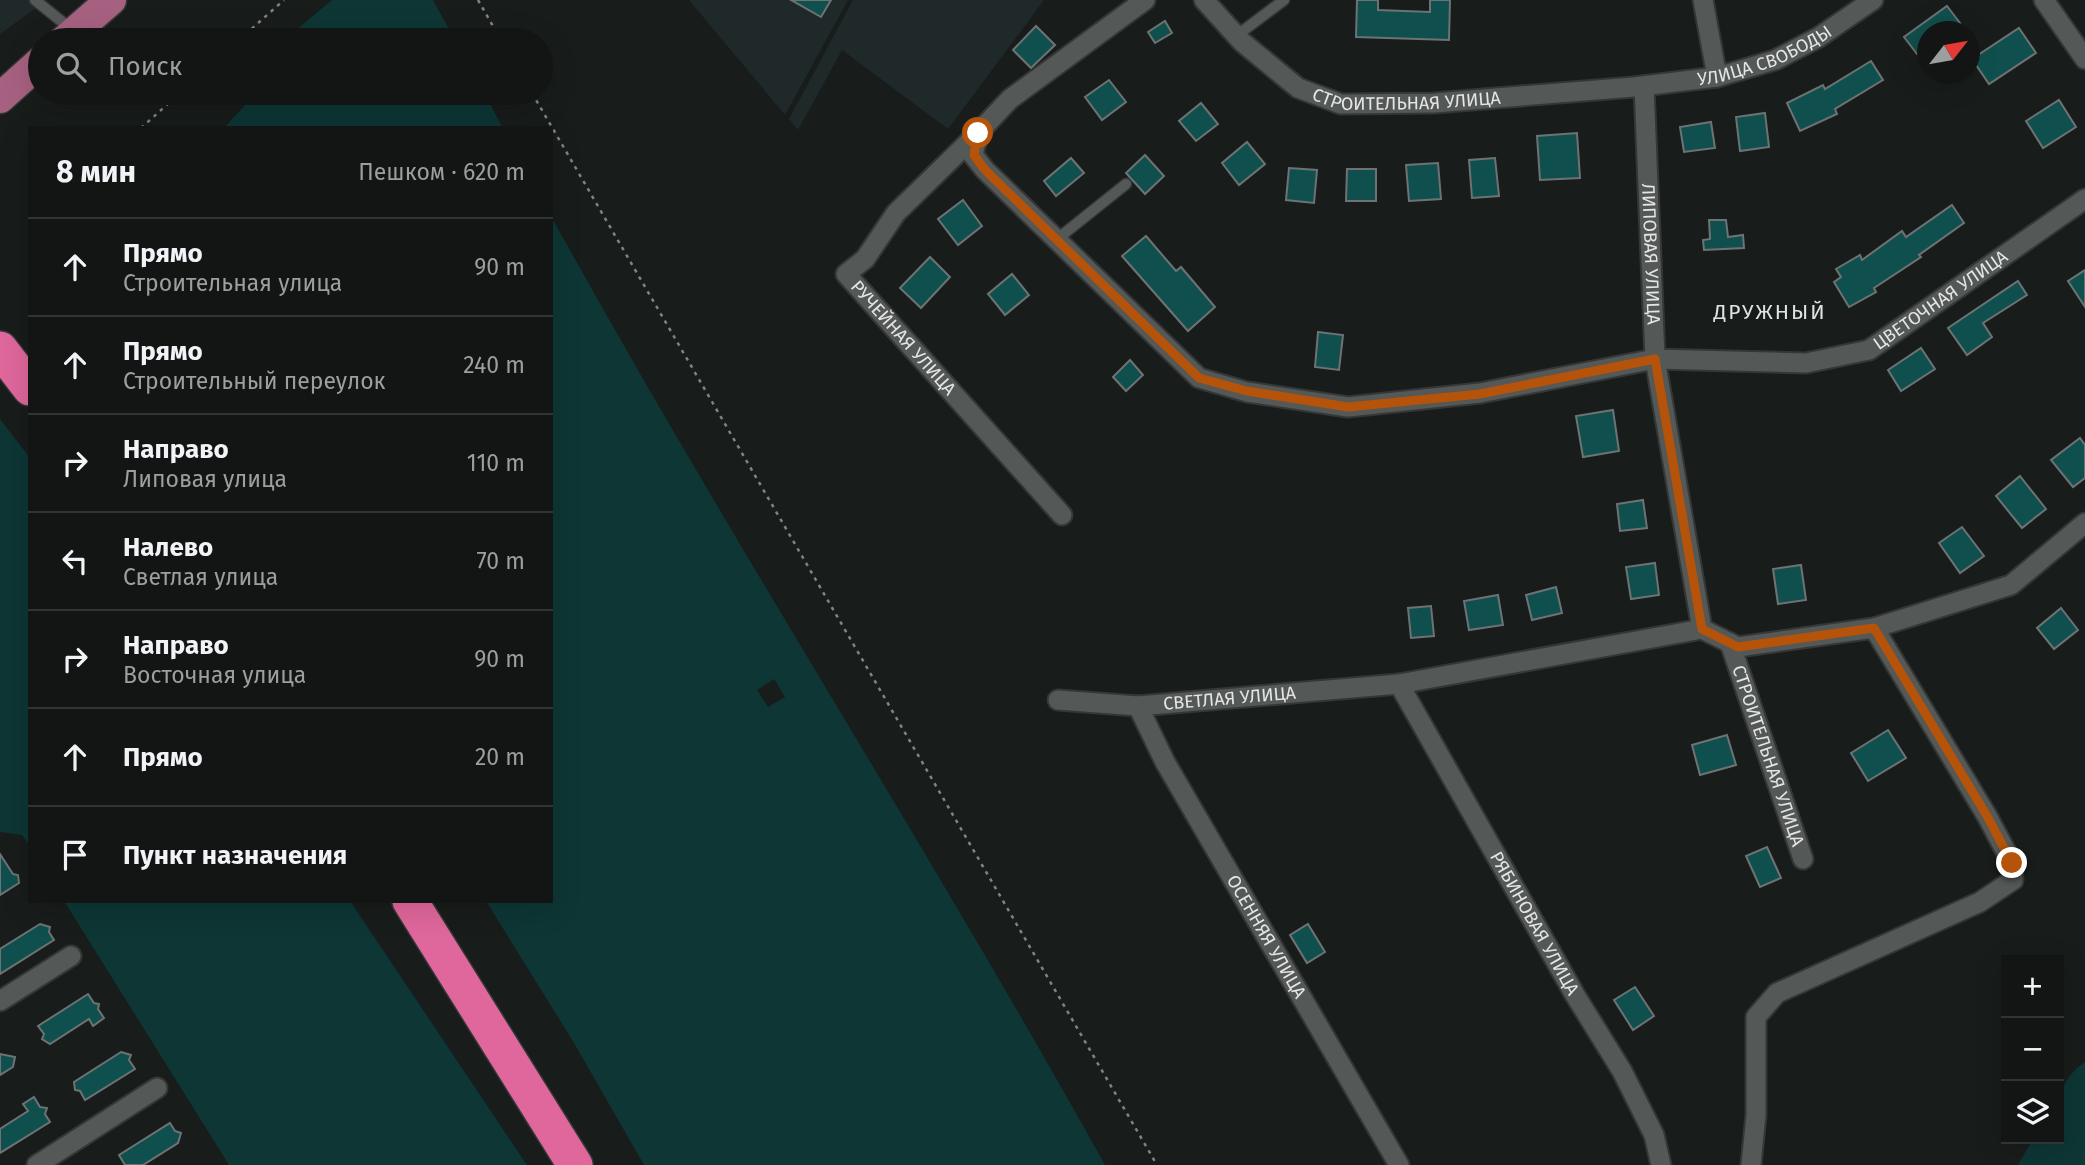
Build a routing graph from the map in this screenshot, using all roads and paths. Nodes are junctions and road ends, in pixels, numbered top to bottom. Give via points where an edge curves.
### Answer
1 (35, 0) edge
2 (111, 0) edge
3 (284, 0) edge
4 (478, 0) edge
5 (1145, 0) edge
6 (1204, 0) edge
7 (1284, 0) edge
8 (1703, 0) edge
9 (1873, 0) edge
10 (2043, 0) edge
11 (62, 28) edge
12 (79, 28) edge
13 (252, 28) edge
14 (494, 28) edge
15 (1236, 36) junction
16 (2085, 59) edge
17 (28, 73) edge
18 (1717, 77) junction
19 (1644, 86) junction
20 (0, 98) edge
21 (167, 105) edge
22 (539, 105) edge
23 (143, 126) edge
24 (551, 126) edge
25 (553, 129) edge
26 (978, 133) junction
27 (1126, 184) dead end
28 (2085, 199) edge
29 (1056, 240) junction
30 (0, 349) edge
31 (1655, 359) junction
32 (28, 385) edge
33 (1062, 515) dead end
34 (2085, 523) edge
35 (1874, 628) junction
36 (1702, 629) junction
37 (1730, 643) junction
38 (1399, 684) junction
39 (1058, 700) dead end
40 (1138, 706) junction
41 (1804, 859) dead end
42 (411, 903) edge
43 (71, 956) dead end
44 (0, 1002) edge
45 (157, 1088) dead end
46 (37, 1165) edge
47 (575, 1165) edge
48 (1157, 1165) edge
49 (1399, 1165) edge
50 (1661, 1165) edge
51 (1751, 1165) edge

1 - 11 lane
2 - 12 main road
3 - 13 path
4 - 14 path
5 - 26 street via 1010,99
6 - 15 street, СТРОИТЕЛЬНАЯ УЛИЦА
7 - 15 lane
8 - 18 street
9 - 18 street, УЛИЦА СВОБОДЫ via 1775,61
10 - 16 street
15 - 19 street, СТРОИТЕЛЬНАЯ УЛИЦА via 1298,88 1342,104 1434,103
17 - 20 main road
18 - 19 street, УЛИЦА СВОБОДЫ
19 - 31 street, ЛИПОВАЯ УЛИЦА
21 - 23 path
22 - 24 path
25 - 48 path
26 - 29 street via 974,155
26 - 33 street, РУЧЕЙНАЯ УЛИЦА via 896,213 865,259 846,274
27 - 29 lane
28 - 31 street, ЦВЕТОЧНАЯ УЛИЦА via 1869,350 1806,363
29 - 31 street, ЦВЕТОЧНАЯ УЛИЦА via 1199,378 1247,391 1348,407 1480,394
30 - 32 highway
31 - 36 street, ЛИПОВАЯ УЛИЦА
34 - 35 street via 2011,585
35 - 37 street via 1738,647
35 - 51 street via 1987,816 2012,863 2013,880 1980,902 1777,993 1756,1017
36 - 37 street, СТРОИТЕЛЬНАЯ УЛИЦА
36 - 38 street, СВЕТЛАЯ УЛИЦА
37 - 41 street, СТРОИТЕЛЬНАЯ УЛИЦА
38 - 40 street, СВЕТЛАЯ УЛИЦА
38 - 50 street, РЯБИНОВАЯ УЛИЦА via 1622,1071 1654,1135
39 - 40 street, СВЕТЛАЯ УЛИЦА
40 - 49 street, ОСЕННЯЯ УЛИЦА via 1165,762
42 - 47 highway
43 - 44 street
45 - 46 street

